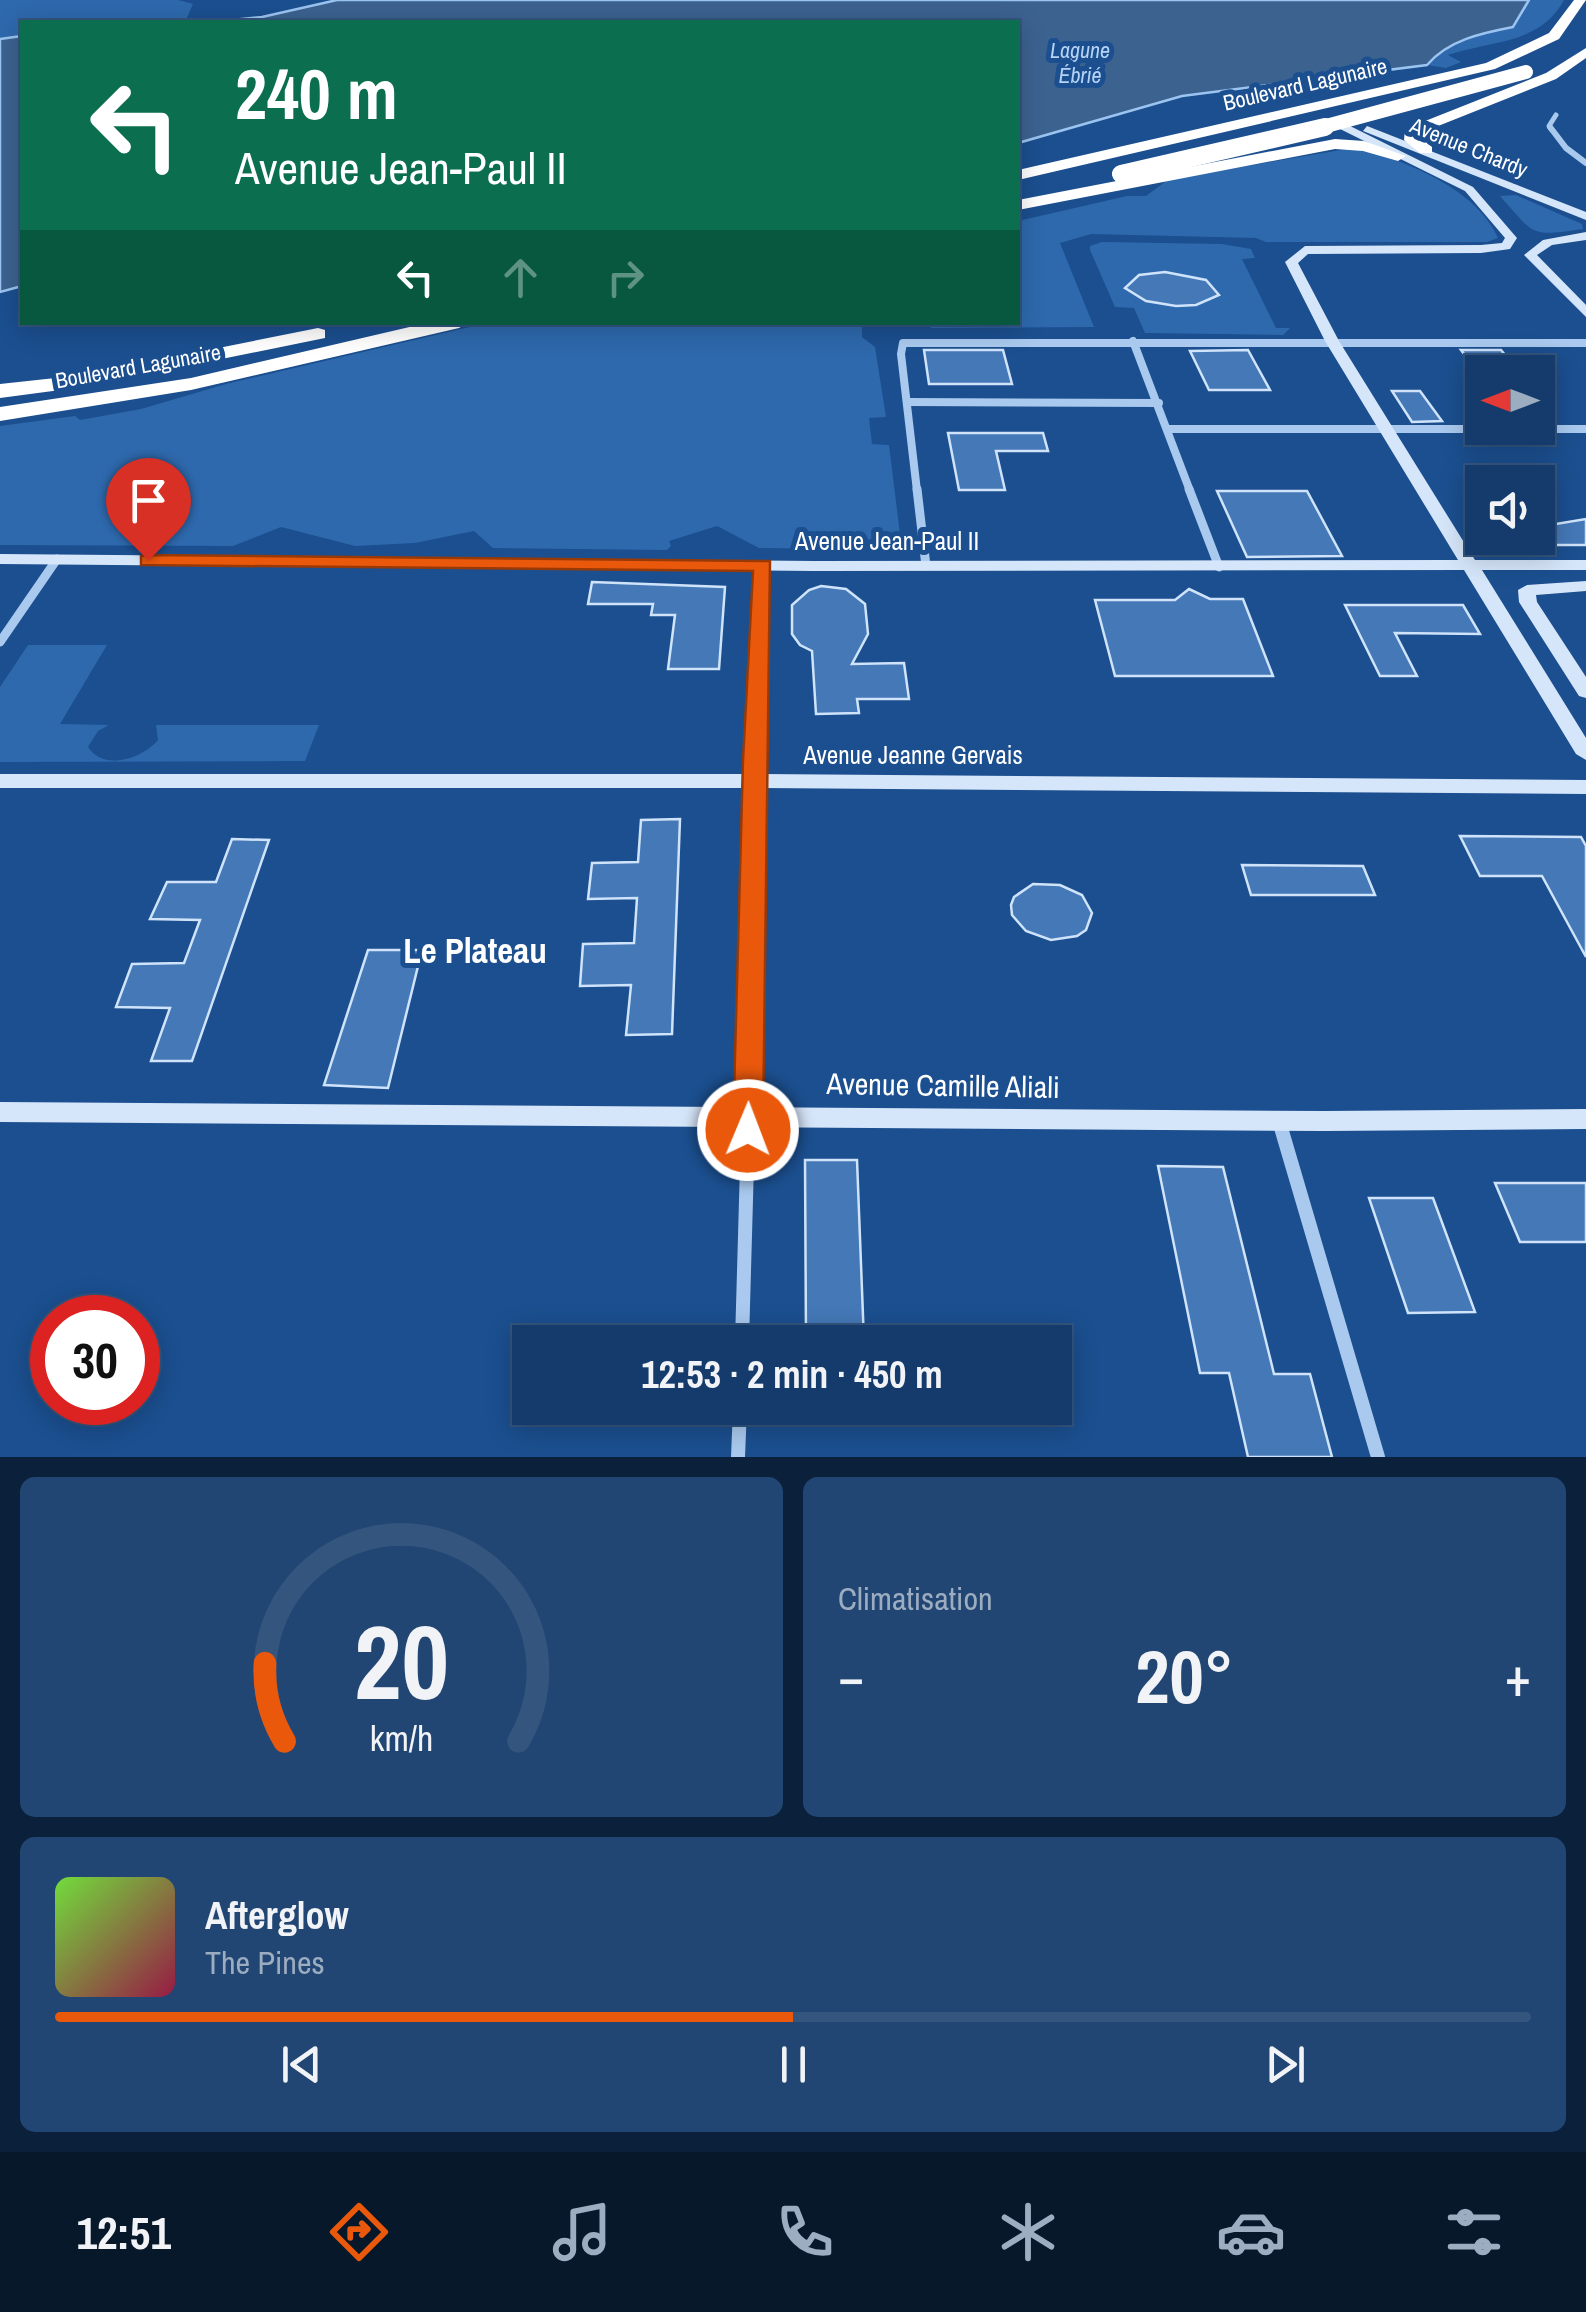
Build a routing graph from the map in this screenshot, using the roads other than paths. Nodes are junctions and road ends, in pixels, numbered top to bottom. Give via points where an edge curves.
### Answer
1 (1580, 0) edge
2 (1586, 44) edge
3 (1586, 52) edge
4 (1490, 66) junction
5 (1372, 101) junction
6 (1448, 116) junction
7 (1556, 116) dead end
8 (1336, 123) junction
9 (1253, 128) junction
10 (1303, 148) junction
11 (1426, 150) junction
12 (1398, 156) junction
13 (1094, 157) junction
14 (1586, 164) edge
15 (1485, 175) junction
16 (1020, 176) edge
17 (1452, 180) junction
18 (1020, 201) edge
19 (1020, 202) edge
20 (1490, 211) junction
21 (1586, 216) edge
22 (1586, 236) edge
23 (1550, 242) junction
24 (1481, 249) junction
25 (1530, 255) junction
26 (1586, 313) edge
27 (354, 325) edge
28 (446, 325) edge
29 (1133, 341) junction
30 (1332, 341) junction
31 (1586, 342) edge
32 (0, 391) edge
33 (908, 402) junction
34 (1158, 403) junction
35 (0, 414) edge
36 (1169, 430) junction
37 (1387, 430) junction
38 (1586, 430) edge
39 (0, 559) edge
40 (58, 560) junction
41 (763, 566) junction
42 (926, 566) junction
43 (1220, 566) junction
44 (1473, 566) junction
45 (1586, 566) edge
46 (1586, 586) edge
47 (1526, 590) junction
48 (0, 642) edge
49 (1586, 692) edge
50 (1586, 754) edge
51 (754, 780) junction
52 (0, 781) edge
53 (1586, 788) edge
54 (0, 1112) edge
55 (748, 1116) junction
56 (1586, 1119) edge
57 (1280, 1121) junction
58 (742, 1325) edge
59 (739, 1425) edge
60 (738, 1457) edge
61 (1378, 1457) edge

1 - 4 highway, Boulevard Lagunaire via 1554,36
2 - 18 highway, Boulevard Lagunaire, bridge via 1558,61 1389,112
3 - 6 highway via 1550,76
4 - 5 highway via 1464,80
4 - 13 highway, Boulevard Lagunaire
5 - 6 highway via 1366,109 1388,118 1429,122
5 - 8 highway via 1339,112
6 - 11 highway via 1410,132
7 - 14 street via 1549,126 1554,135
8 - 9 highway
8 - 11 street, Avenue Chardy
8 - 12 street
9 - 10 highway via 1302,135 1310,143
9 - 13 highway
10 - 12 highway via 1354,144
10 - 19 highway
11 - 15 street, Avenue Chardy
12 - 17 street
13 - 16 highway, Boulevard Lagunaire
15 - 17 street via 1458,173
15 - 21 street, Avenue Chardy
17 - 20 street
20 - 23 street via 1528,237
20 - 24 street via 1511,242
22 - 23 street
23 - 25 street
24 - 25 street
24 - 30 street via 1294,256 1294,272
25 - 26 street
27 - 32 highway, Boulevard Lagunaire via 83,381
28 - 35 highway, Boulevard Lagunaire via 191,384
29 - 30 street
29 - 33 street via 903,342
29 - 34 street
30 - 31 street
30 - 37 street
33 - 34 street
33 - 42 street
34 - 36 street
36 - 37 street
36 - 43 street
37 - 38 street
37 - 44 street
39 - 40 street, Avenue Jean-Paul II
40 - 41 street, Avenue Jean-Paul II
40 - 48 street
41 - 42 street, Avenue Jean-Paul II
41 - 51 street
42 - 43 street, Avenue Jean-Paul II
43 - 44 street, Avenue Jean-Paul II
44 - 45 street, Avenue Jean-Paul II
44 - 47 street
44 - 50 street
46 - 47 street
47 - 49 street
51 - 52 street, Avenue Jeanne Gervais
51 - 53 street, Avenue Jeanne Gervais
51 - 55 street
54 - 55 street, Avenue Camille Aliali
55 - 57 street, Avenue Camille Aliali
55 - 58 street
56 - 57 street, Avenue Camille Aliali
57 - 61 street
59 - 60 street

